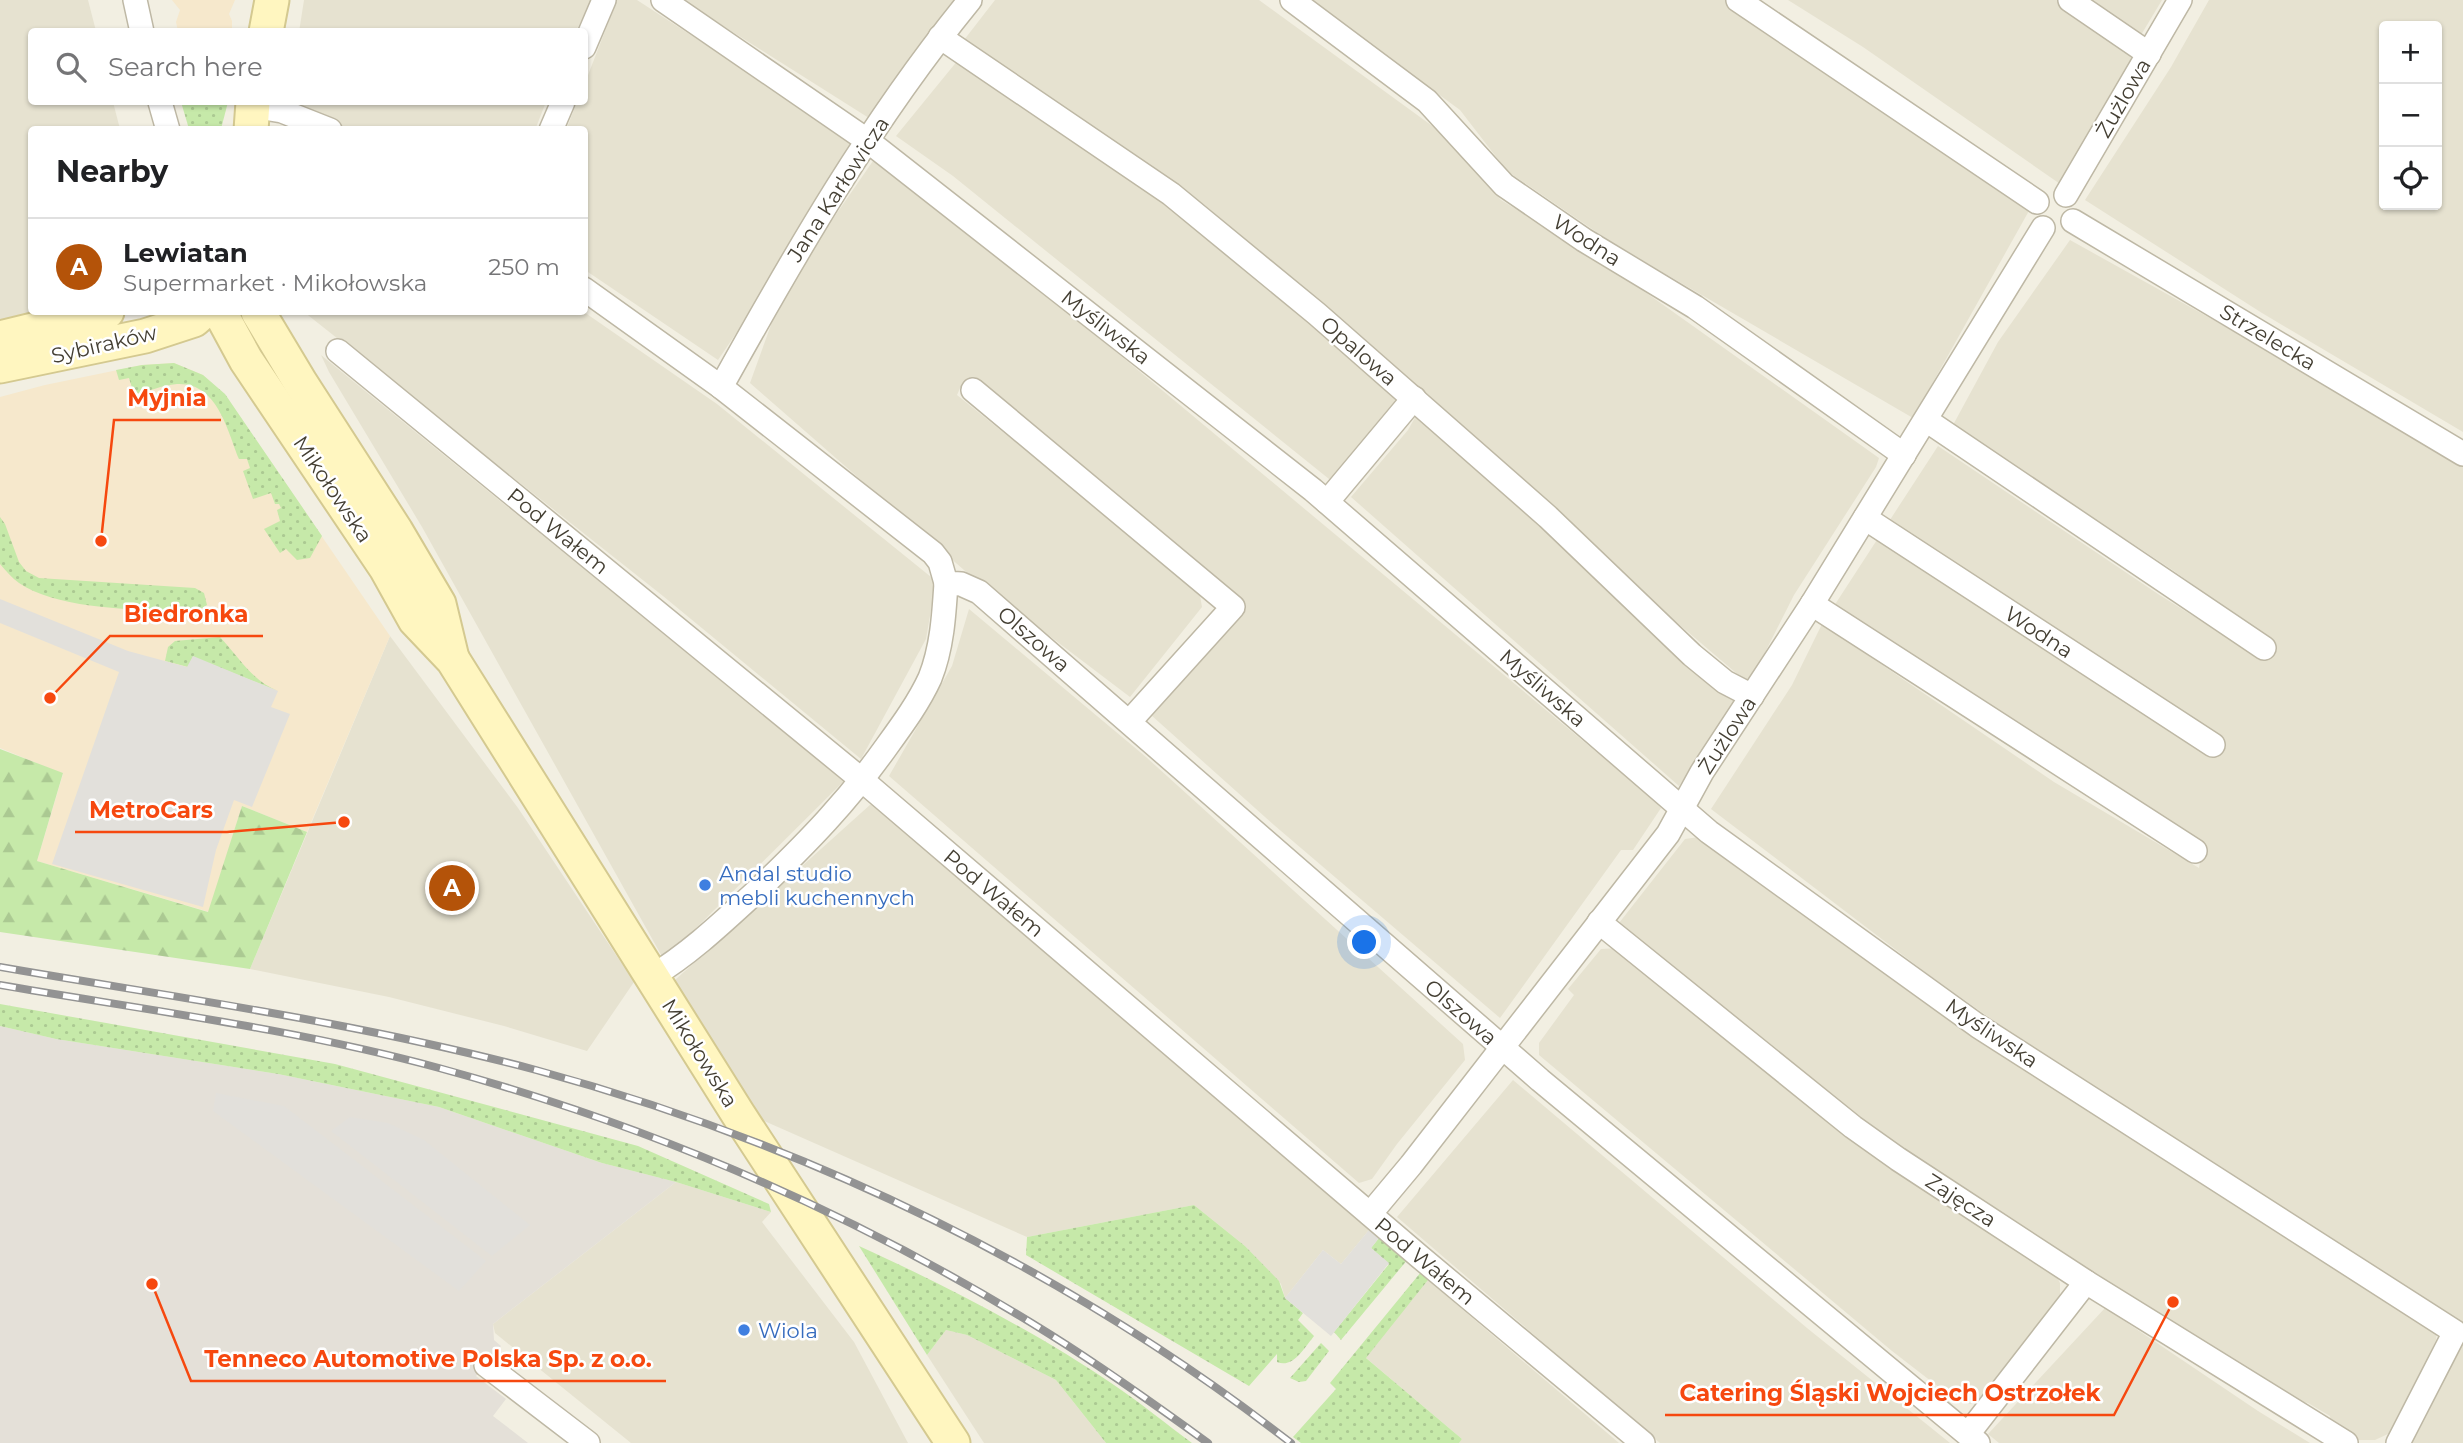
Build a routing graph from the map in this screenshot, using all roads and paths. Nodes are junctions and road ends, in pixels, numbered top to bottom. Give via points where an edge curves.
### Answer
1 (135, 0) edge
2 (272, 0) edge
3 (604, 0) edge
4 (663, 0) edge
5 (970, 0) edge
6 (1292, 0) edge
7 (1738, 0) edge
8 (2070, 0) edge
9 (2180, 0) edge
10 (141, 28) edge
11 (267, 28) edge
12 (940, 37) junction
13 (588, 38) edge
14 (2149, 54) junction
15 (161, 105) edge
16 (561, 105) edge
17 (249, 117) edge
18 (167, 126) edge
19 (320, 126) edge
20 (553, 126) edge
21 (868, 141) junction
22 (2066, 195) junction
23 (2037, 202) junction
24 (2073, 221) junction
25 (2043, 228) junction
26 (588, 292) edge
27 (95, 315) edge
28 (200, 315) edge
29 (222, 315) edge
30 (260, 315) edge
31 (0, 338) edge
32 (338, 351) dead end
33 (0, 366) edge
34 (721, 387) junction
35 (973, 390) dead end
36 (1414, 398) junction
37 (1926, 420) junction
38 (2463, 454) edge
39 (1904, 455) junction
40 (1327, 502) junction
41 (1865, 519) junction
42 (946, 583) junction
43 (1812, 604) junction
44 (2264, 648) dead end
45 (453, 660) junction
46 (1752, 696) junction
47 (1130, 721) junction
48 (2213, 746) dead end
49 (862, 780) junction
50 (1682, 808) junction
51 (2195, 851) dead end
52 (1599, 922) junction
53 (651, 976) junction
54 (1501, 1046) junction
55 (1370, 1213) junction
56 (2086, 1282) junction
57 (486, 1365) dead end
58 (1973, 1438) edge
59 (588, 1443) edge
60 (953, 1443) edge
61 (1643, 1443) edge
62 (2346, 1443) edge
63 (2398, 1443) edge

1 - 10 street
2 - 11 main road
3 - 13 street
4 - 21 street, Myśliwska
5 - 12 street, Jana Karłowicza
6 - 39 street, Wodna via 1427,101 1504,185 1695,307
7 - 23 street
8 - 14 street
9 - 14 street, Żużlowa
12 - 21 street, Jana Karłowicza
12 - 36 street, Opalowa via 1171,194
14 - 22 street, Żużlowa
15 - 18 street
16 - 20 street
17 - 19 street via 282,111
21 - 34 street, Jana Karłowicza via 817,216
21 - 40 street, Myśliwska
22 - 23 street via 2050,192
22 - 24 street via 2074,207
23 - 25 street via 2037,221
24 - 25 street via 2059,231
24 - 38 street, Strzelecka
25 - 37 street, Żużlowa
26 - 34 street
27 - 31 main road, Sybiraków
28 - 33 main road, Sybiraków via 145,336
29 - 45 main road, Mikołowska via 246,360 386,568 415,620
30 - 45 main road, Mikołowska via 439,604
32 - 49 street, Pod Wałem
34 - 42 street via 933,553
35 - 47 street via 1233,607
36 - 40 street
36 - 46 street, Opalowa via 1692,655 1725,682
37 - 39 street, Żużlowa
37 - 44 street
39 - 41 street, Żużlowa
40 - 50 street, Myśliwska
41 - 43 street, Żużlowa
41 - 48 street, Wodna
42 - 47 street, Olszowa via 979,592
42 - 49 street via 937,655 928,681 907,719
43 - 46 street, Żużlowa
43 - 51 street
45 - 53 main road, Mikołowska
46 - 50 street, Żużlowa
47 - 54 street, Olszowa
49 - 53 street via 811,839 721,924
49 - 55 street, Pod Wałem
50 - 52 street, Żużlowa via 1668,834
50 - 63 street, Myśliwska via 1978,1026 2455,1332
52 - 54 street, Żużlowa
52 - 56 street, Zajęcza via 1853,1127
53 - 60 main road, Mikołowska
54 - 55 street, Żużlowa
54 - 58 street, Olszowa
55 - 61 street, Pod Wałem
56 - 58 street
56 - 62 street, Zajęcza
57 - 59 street

